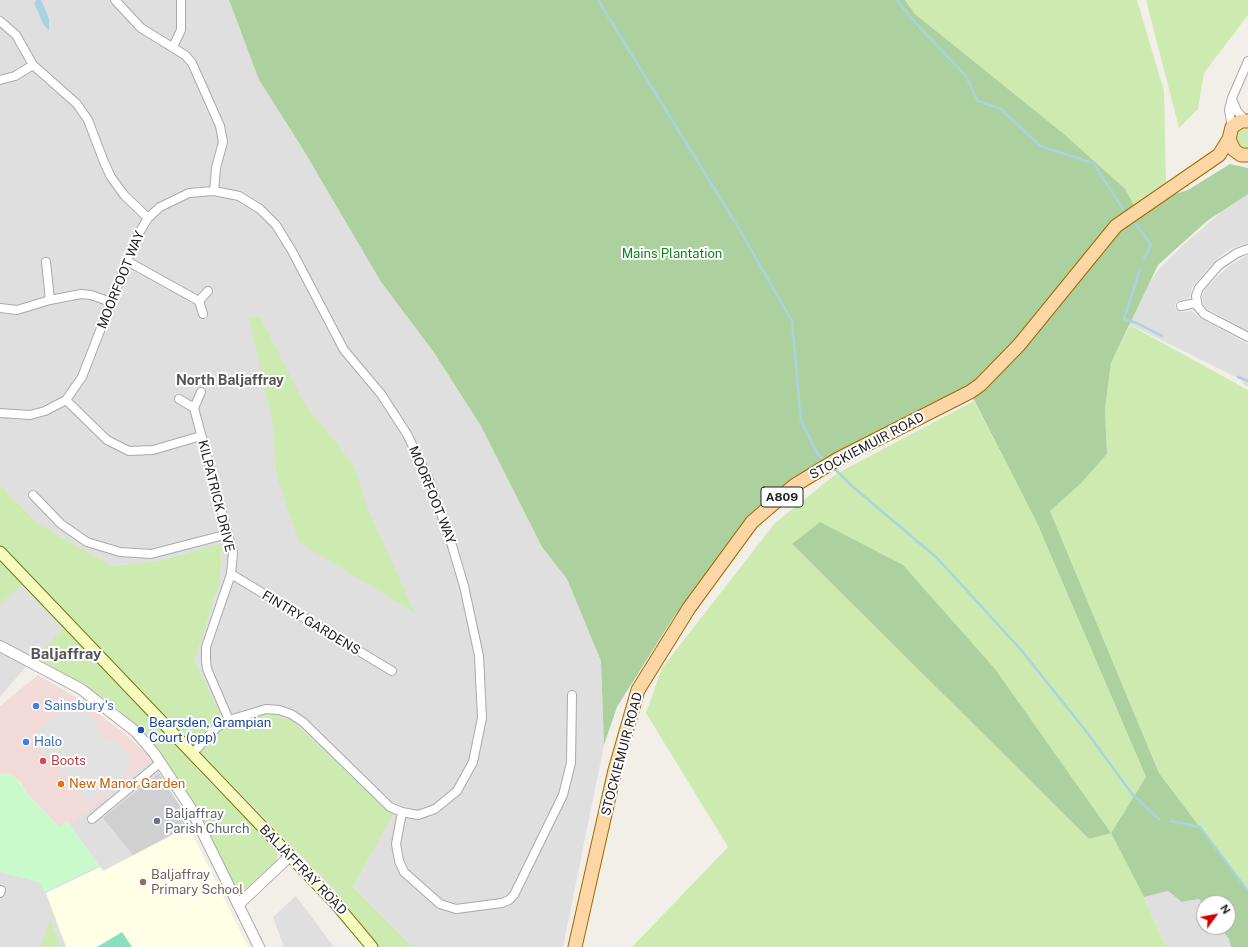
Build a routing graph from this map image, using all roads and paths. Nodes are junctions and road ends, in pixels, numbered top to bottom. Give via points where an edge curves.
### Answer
1 (115, 0) edge
2 (181, 0) edge
3 (0, 21) edge
4 (173, 47) junction
5 (1248, 61) edge
6 (33, 65) junction
7 (0, 80) edge
8 (1232, 98) junction
9 (1247, 121) edge
10 (1230, 133) junction
11 (1242, 154) edge
12 (1219, 155) junction
13 (214, 190) junction
14 (148, 218) junction
15 (1248, 249) edge
16 (127, 261) junction
17 (46, 262) dead end
18 (208, 292) dead end
19 (50, 300) junction
20 (199, 301) junction
21 (111, 302) junction
22 (1196, 302) junction
23 (1181, 306) dead end
24 (0, 308) edge
25 (203, 314) dead end
26 (1248, 337) edge
27 (201, 392) dead end
28 (179, 399) dead end
29 (66, 400) junction
30 (194, 408) junction
31 (0, 413) edge
32 (201, 436) junction
33 (33, 495) dead end
34 (228, 534) junction
35 (0, 552) edge
36 (231, 574) junction
37 (0, 646) edge
38 (392, 671) dead end
39 (572, 695) dead end
40 (229, 720) junction
41 (192, 754) junction
42 (161, 762) junction
43 (402, 812) junction
44 (92, 819) dead end
45 (290, 856) junction
46 (238, 905) junction
47 (259, 947) edge
48 (372, 947) edge
49 (575, 947) edge

1 - 4 street via 142,28
2 - 4 street via 181,30
3 - 6 street via 16,35
4 - 13 street via 192,63 220,126 223,142 216,168
5 - 8 street
6 - 7 street via 15,76
6 - 14 street via 77,104 88,120 111,177 124,195
8 - 9 street via 1237,111
8 - 10 street via 1229,110
9 - 10 main road via 1237,123
10 - 11 main road via 1231,147
10 - 12 main road, STOCKIEMUIR ROAD / A809
11 - 12 main road, STOCKIEMUIR ROAD / A809
12 - 49 main road, STOCKIEMUIR ROAD / A809 via 1116,226 1019,345 980,385 838,459 802,481 752,522 689,608 638,690 615,770
13 - 14 street, MOORFOOT WAY via 189,193 160,207
13 - 43 street, MOORFOOT WAY via 239,196 260,209 276,225 344,350 381,394 407,434 429,480 464,586 479,656 482,718 473,762 457,791 435,809 418,815
14 - 16 street, MOORFOOT WAY via 136,238
15 - 22 street via 1229,258 1209,275 1199,288
16 - 20 street
16 - 21 street, MOORFOOT WAY
17 - 19 street
18 - 20 street
19 - 21 street via 81,294
19 - 24 street via 17,310
20 - 25 street
21 - 29 street, MOORFOOT WAY via 82,377
22 - 23 street
22 - 26 street via 1204,314
27 - 30 street
28 - 30 street
29 - 31 street, MOORFOOT WAY via 45,411 30,415
29 - 32 street via 107,440 129,451 153,450
30 - 32 street, KILPATRICK DRIVE
32 - 34 street, KILPATRICK DRIVE
33 - 34 street via 61,524 87,542 120,552 151,554
34 - 36 street, KILPATRICK DRIVE via 233,553
35 - 41 main road, BALJAFFRAY ROAD
36 - 38 street, FINTRY GARDENS
36 - 40 street, KILPATRICK DRIVE via 206,647 208,668
37 - 42 street via 81,689 135,731
39 - 43 street via 571,763 563,795 514,895 509,900 456,910 440,904 404,872 399,861 396,844
40 - 41 street, MOORFOOT WAY via 217,727
40 - 43 street, MOORFOOT WAY via 266,709 291,714 303,722 390,806
41 - 45 main road, BALJAFFRAY ROAD
42 - 44 street
42 - 46 street via 190,806
45 - 46 street
45 - 48 main road, BALJAFFRAY ROAD via 345,914
46 - 47 street

